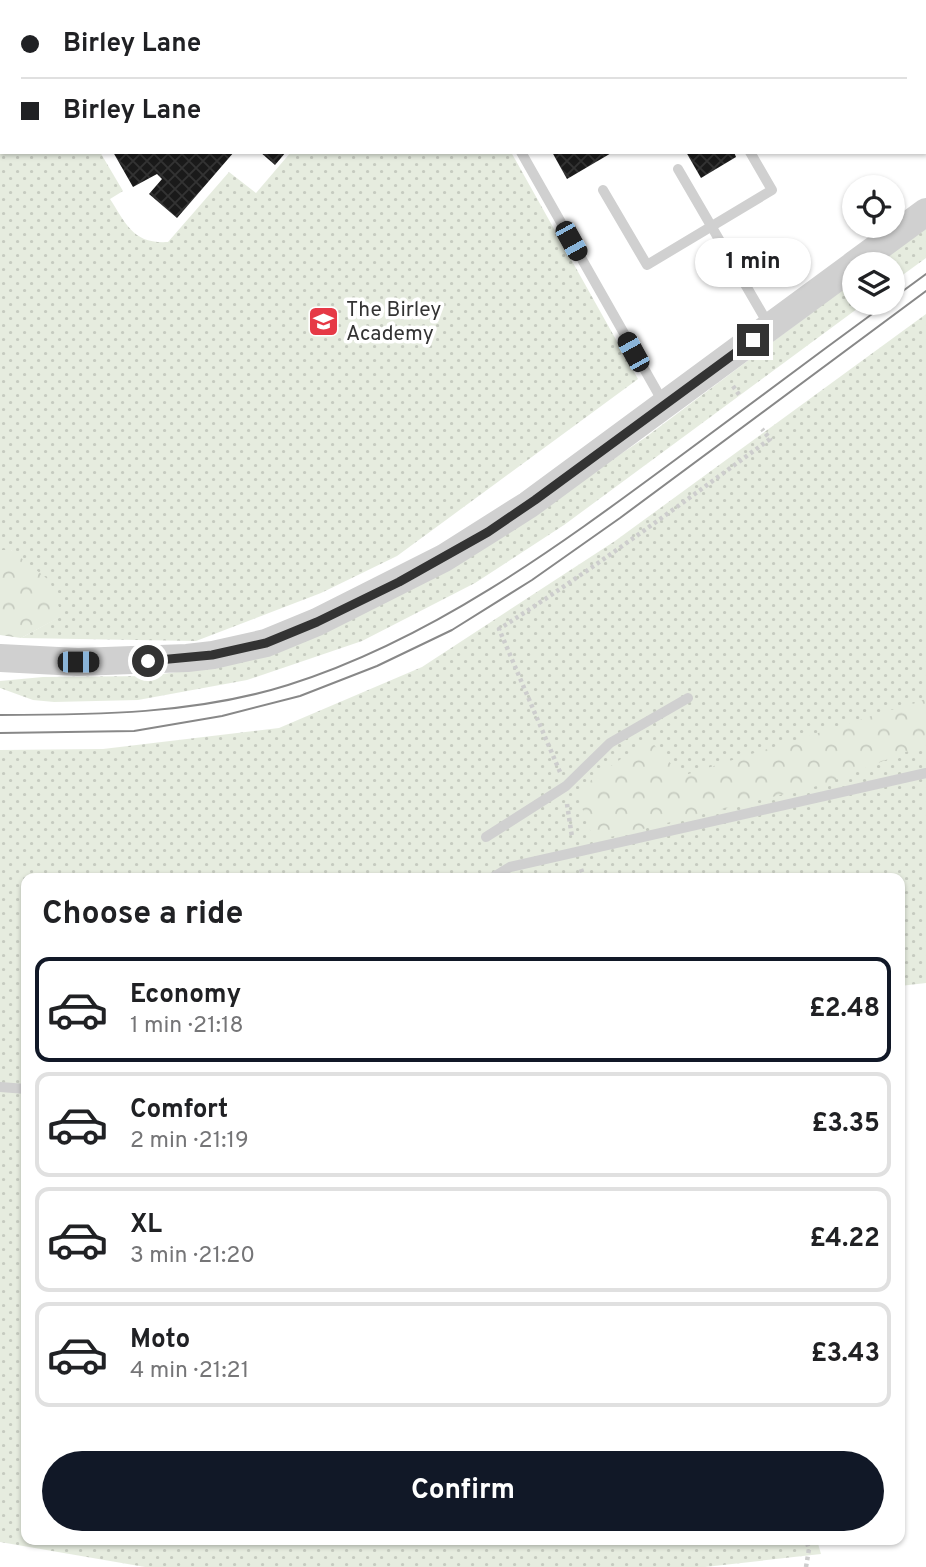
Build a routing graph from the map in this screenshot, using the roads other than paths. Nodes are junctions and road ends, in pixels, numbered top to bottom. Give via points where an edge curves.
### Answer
1 (522, 154) edge
2 (751, 154) edge
3 (678, 169) dead end
4 (603, 190) dead end
5 (926, 212) edge
6 (711, 226) junction
7 (872, 252) edge
8 (842, 274) edge
9 (770, 327) junction
10 (665, 404) junction
11 (0, 659) edge
12 (688, 698) dead end
13 (926, 774) edge
14 (486, 837) dead end
15 (500, 873) edge
16 (0, 1087) edge
17 (21, 1089) edge

1 - 10 lane
2 - 6 lane via 772,190
3 - 6 lane
4 - 6 lane via 648,265
5 - 7 street
6 - 9 lane
8 - 9 street
9 - 10 street
10 - 11 street via 488,532 399,582 288,634 235,651 187,658
12 - 14 lane via 610,743 566,786
13 - 15 lane via 510,867
16 - 17 lane

